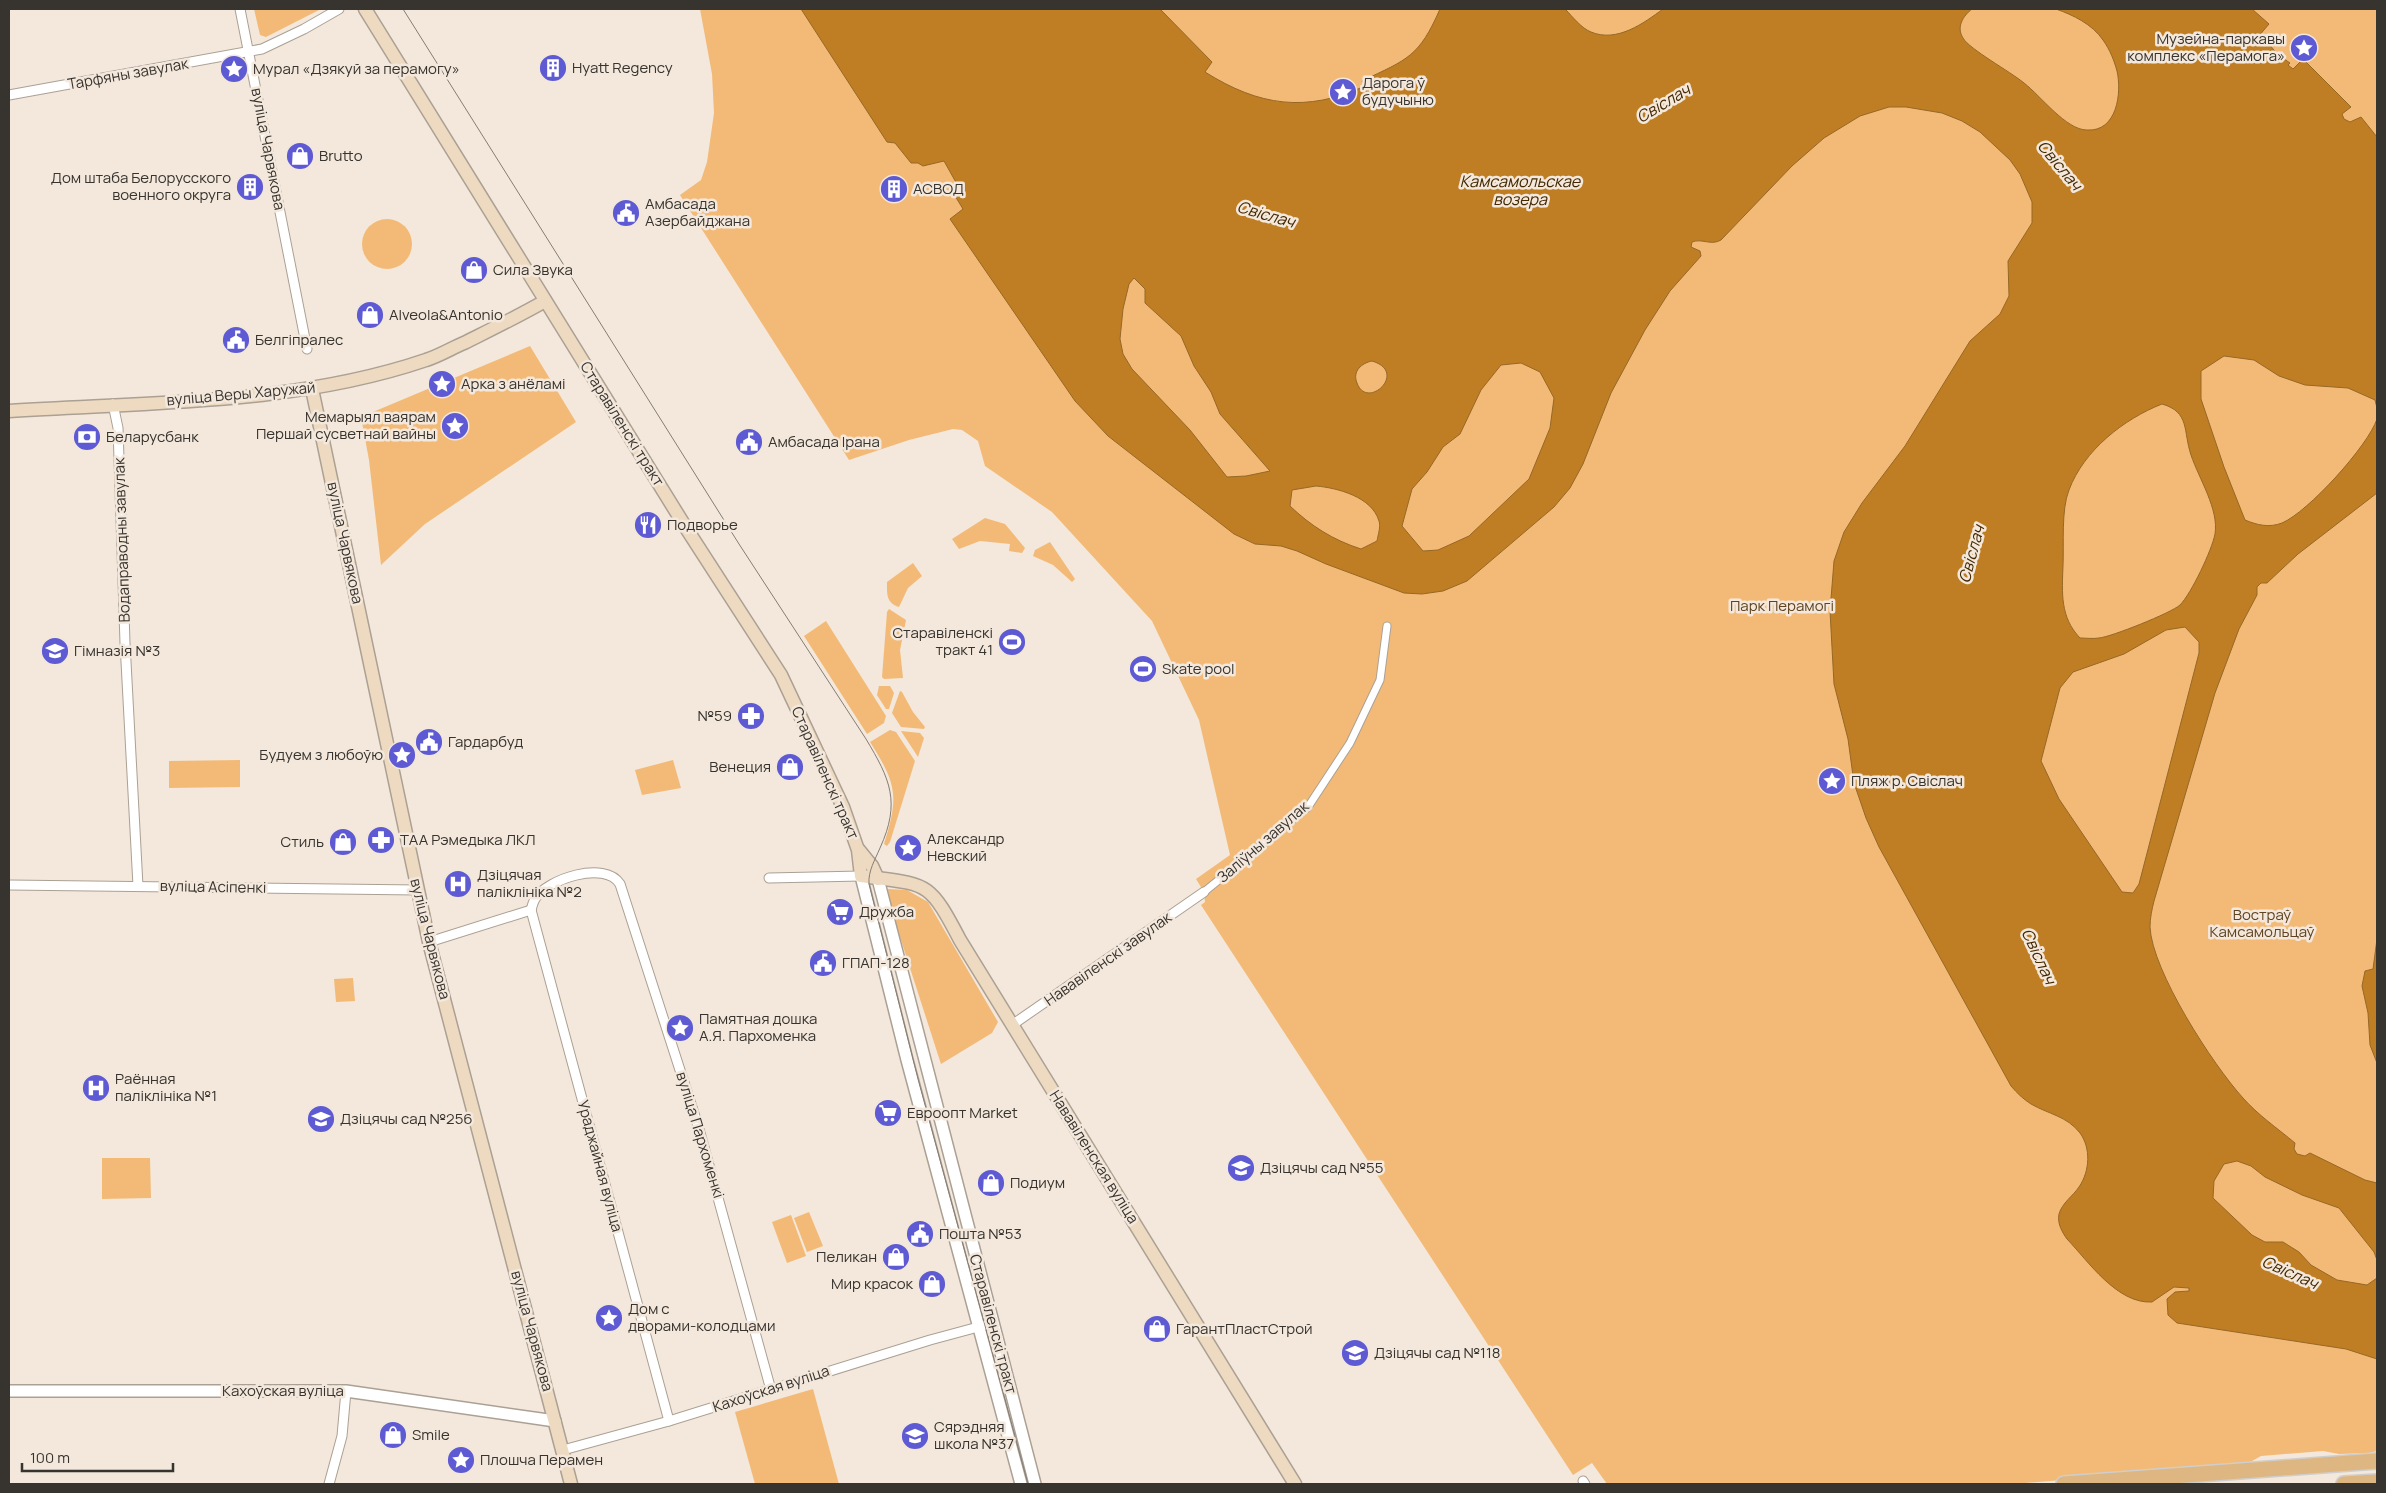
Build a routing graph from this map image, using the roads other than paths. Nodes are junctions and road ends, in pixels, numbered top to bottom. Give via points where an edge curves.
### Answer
1 (240, 9) edge
2 (339, 9) edge
3 (365, 9) edge
4 (248, 52) junction
5 (9, 95) edge
6 (545, 301) junction
7 (307, 348) dead end
8 (312, 389) junction
9 (113, 404) junction
10 (9, 411) edge
11 (1387, 626) dead end
12 (858, 850) junction
13 (861, 876) junction
14 (769, 878) dead end
15 (878, 879) junction
16 (9, 885) edge
17 (138, 886) junction
18 (418, 890) junction
19 (1204, 892) joint
20 (531, 910) junction
21 (429, 942) junction
22 (1012, 1025) junction
23 (993, 1323) junction
24 (978, 1326) junction
25 (771, 1390) junction
26 (9, 1391) edge
27 (346, 1391) junction
28 (556, 1421) junction
29 (669, 1421) junction
30 (563, 1450) junction
31 (2377, 1461) edge
32 (2126, 1482) edge
33 (2377, 1482) edge
34 (329, 1484) edge
35 (571, 1484) edge
36 (1020, 1484) edge
37 (1035, 1484) edge
38 (1295, 1484) edge
39 (2064, 1484) edge
40 (2344, 1484) edge

1 - 4 street, вуліца Чарвякова
2 - 4 street, Тарфяны завулак via 284,39
3 - 6 main road, Старавіленскі тракт
4 - 5 street, Тарфяны завулак
4 - 7 street, вуліца Чарвякова
6 - 8 main road, вуліца Веры Харужай via 428,360
6 - 12 main road, Старавіленскі тракт via 781,675 843,807
8 - 9 main road, вуліца Веры Харужай via 256,396
8 - 18 main road, вуліца Чарвякова
9 - 10 main road, вуліца Веры Харужай
9 - 17 street, Водаправодны завулак via 118,428
11 - 19 street, Заліўны завулак via 1380,680 1350,743 1308,807
12 - 13 main road, Старавіленскі тракт
12 - 15 main road, Старавіленскі тракт
13 - 14 street
13 - 15 main road, Нававіленская вуліца
13 - 24 street, Старавіленскі тракт via 906,1060
15 - 22 main road, Нававіленская вуліца via 911,882 933,894
15 - 23 street, Старавіленскі тракт
16 - 17 street, вуліца Асіпенкі
17 - 18 street, вуліца Асіпенкі
18 - 21 main road, вуліца Чарвякова
19 - 22 street, Нававіленскі завулак
20 - 21 street
20 - 25 street, вуліца Пархоменкі via 541,892 582,873 607,873 615,876 620,884 699,1129
20 - 29 street, Ураджайная вуліца
21 - 28 main road, вуліца Чарвякова
22 - 38 main road, Нававіленская вуліца
23 - 24 street, Кахоўская вуліца
23 - 37 street, Старавіленскі тракт
24 - 25 street, Кахоўская вуліца
24 - 36 street, Старавіленскі тракт
25 - 29 street, Кахоўская вуліца
26 - 27 street, Кахоўская вуліца
27 - 28 street, Кахоўская вуліца
27 - 34 street via 342,1436
28 - 30 main road, вуліца Чарвякова
29 - 30 street, Кахоўская вуліца
30 - 35 main road, вуліца Чарвякова
31 - 32 main road
32 - 39 main road
33 - 40 main road

